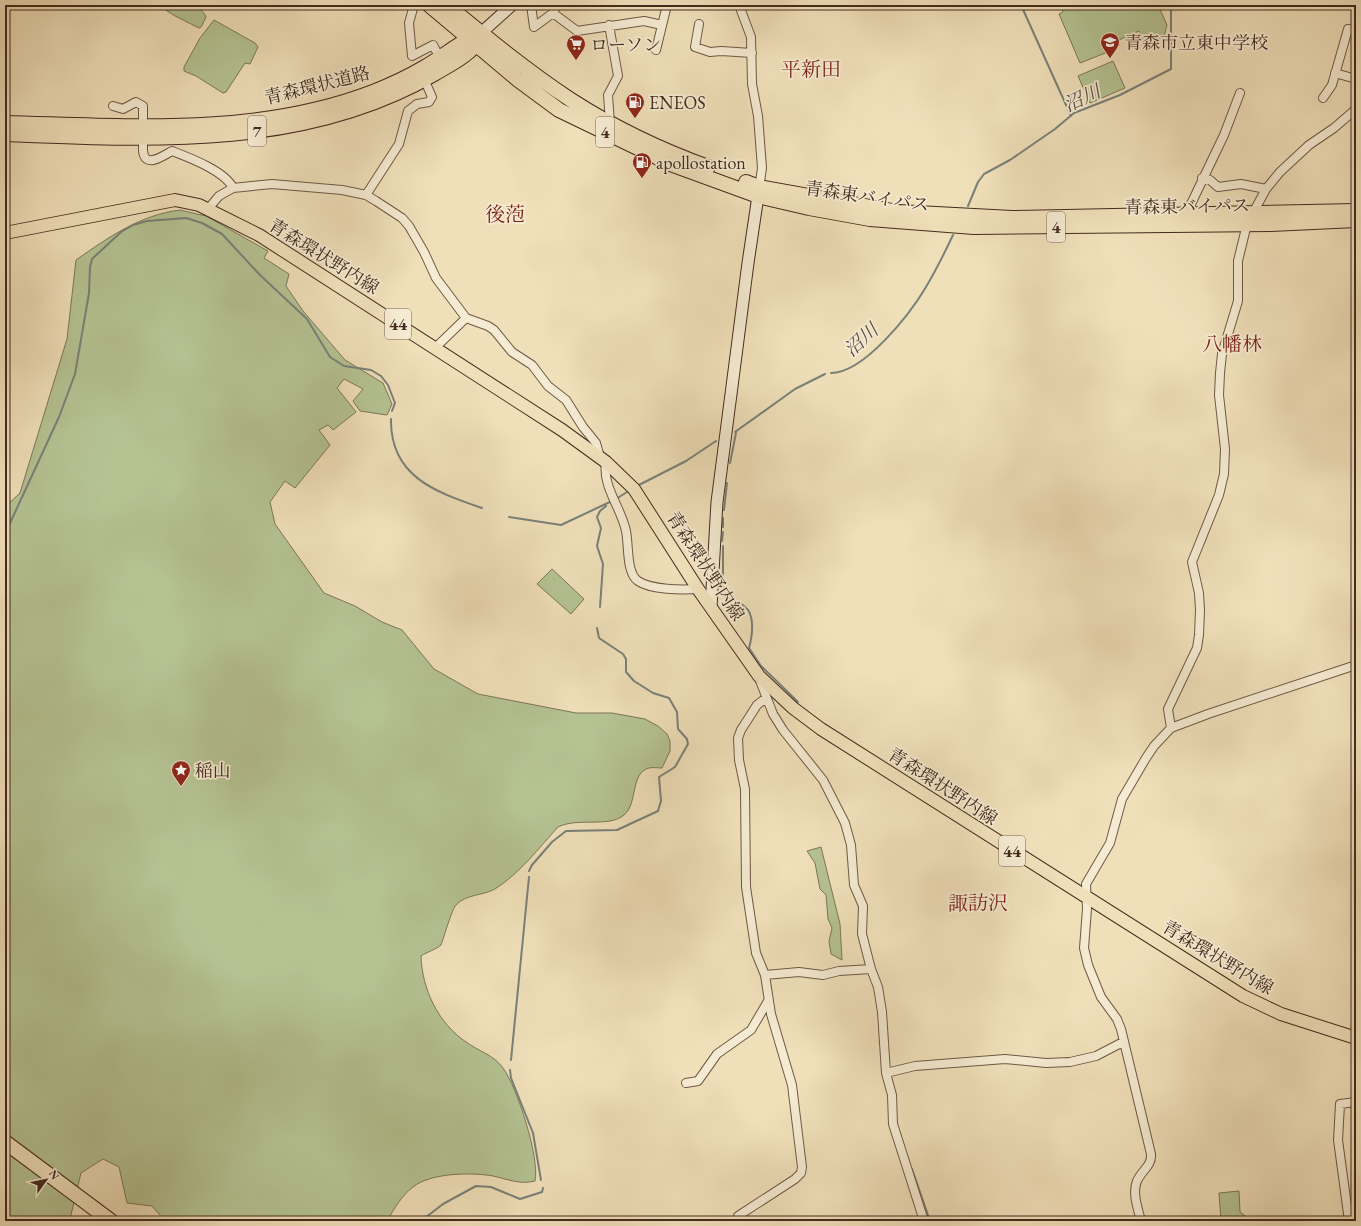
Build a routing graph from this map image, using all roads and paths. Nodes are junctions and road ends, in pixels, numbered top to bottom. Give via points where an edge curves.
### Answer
1 (414, 5) edge
2 (429, 5) edge
3 (447, 5) edge
4 (512, 5) edge
5 (531, 5) edge
6 (557, 5) edge
7 (667, 5) edge
8 (739, 5) edge
9 (553, 13) junction
10 (699, 24) dead end
11 (609, 25) junction
12 (662, 25) junction
13 (1356, 30) edge
14 (481, 33) junction
15 (472, 43) junction
16 (656, 50) dead end
17 (752, 53) junction
18 (440, 58) junction
19 (1335, 73) junction
20 (1356, 78) edge
21 (424, 80) junction
22 (1240, 93) dead end
23 (1323, 98) dead end
24 (113, 106) dead end
25 (1356, 109) edge
26 (5, 123) edge
27 (610, 123) junction
28 (143, 133) junction
29 (5, 134) edge
30 (1202, 178) junction
31 (233, 188) junction
32 (1266, 189) junction
33 (759, 191) junction
34 (366, 195) junction
35 (208, 209) junction
36 (1356, 211) edge
37 (1190, 213) junction
38 (1251, 218) junction
39 (1356, 220) edge
40 (5, 233) edge
41 (466, 318) junction
42 (435, 348) junction
43 (603, 459) junction
44 (698, 589) junction
45 (711, 607) junction
46 (1356, 666) edge
47 (759, 676) junction
48 (766, 698) junction
49 (1171, 728) junction
50 (1086, 898) junction
51 (871, 969) junction
52 (765, 975) junction
53 (768, 1001) junction
54 (1356, 1038) edge
55 (1123, 1042) junction
56 (886, 1073) junction
57 (686, 1083) dead end
58 (1356, 1102) edge
59 (5, 1142) edge
60 (111, 1221) edge
61 (739, 1221) edge
62 (924, 1221) edge
63 (1142, 1221) edge
64 (1349, 1221) edge

1 - 18 street via 409,23 412,56 433,45
2 - 15 highway, 青森東バイパス / 4
3 - 14 highway, 青森東バイパス / 4
4 - 14 street
5 - 9 street via 534,27
6 - 9 street
7 - 12 street
8 - 17 street via 751,37
9 - 11 street via 577,31
10 - 17 street via 695,46 710,52 721,50
11 - 12 street via 644,21
11 - 27 street via 618,76 608,95
12 - 16 street
13 - 19 street via 1348,29
14 - 15 highway, 青森環状道路 / 7
14 - 27 highway, 青森東バイパス / 4 via 571,100
15 - 18 highway, 青森環状道路 / 7
15 - 21 highway, 青森環状道路 / 7
15 - 33 highway, 青森東バイパス / 4 via 559,110 674,165
17 - 33 street via 752,84 758,116 762,168
18 - 28 highway, 青森環状道路 / 7 via 373,92 319,108
19 - 20 street
19 - 23 street via 1332,85
21 - 28 highway, 青森環状道路 / 7 via 372,103 298,124 246,133
21 - 34 street via 432,97 429,102 417,104 408,111 398,144
22 - 30 street via 1224,135
24 - 28 street via 123,109 134,102 140,103 143,108
25 - 32 street via 1309,145
26 - 28 highway, 青森環状道路 / 7
27 - 33 highway, 青森東バイパス / 4
28 - 29 highway, 青森環状道路 / 7
28 - 31 street via 144,156 147,160 152,161 172,152 206,166
30 - 32 street via 1210,180 1218,187 1241,184
30 - 37 street
31 - 34 street via 272,184 342,190
31 - 35 street via 219,196
32 - 38 street
33 - 37 highway, 青森東バイパス / 4 via 898,212 964,217
33 - 38 highway, 青森東バイパス / 4 via 809,208 870,219 959,227 1018,228
33 - 45 street via 717,502
34 - 41 street via 402,218 409,226 436,278
35 - 40 main road, 青森環状野内線 / 44 via 188,202 164,202
35 - 42 main road, 青森環状野内線 / 44 via 259,235
36 - 38 highway, 青森東バイパス / 4
37 - 38 highway, 青森東バイパス / 4
38 - 39 highway, 青森東バイパス / 4
38 - 49 street via 1238,261 1238,301 1222,354 1219,395 1225,449 1224,474 1219,495 1192,562 1199,599 1197,648 1168,709
41 - 42 street
41 - 43 street via 494,330 512,352 532,365 548,386 566,400 582,427 596,443
42 - 43 main road, 青森環状野内線 / 44
43 - 44 main road, 青森環状野内線 / 44 via 634,489
43 - 44 street via 606,477 626,530 633,577 638,582 664,588 681,591
44 - 45 main road, 青森環状野内線 / 44
45 - 47 main road, 青森環状野内線 / 44
46 - 49 street
47 - 48 street
47 - 50 main road, 青森環状野内線 / 44 via 821,730
48 - 51 street via 783,730 823,780 846,823 851,845 854,884 863,906 862,934
48 - 52 street via 753,711 740,730 738,738 739,760 745,789 746,887 756,953
49 - 50 street via 1154,746 1122,799 1110,843 1086,884
50 - 54 main road, 青森環状野内線 / 44 via 1243,996 1280,1014
50 - 55 street via 1084,948 1088,965 1101,997 1117,1019
51 - 52 street via 823,975 799,972
51 - 56 street via 878,988 882,1012
52 - 53 street
53 - 57 street via 751,1030 717,1054 698,1081
53 - 61 street via 792,1084 802,1160 801,1173 784,1188 738,1216
55 - 56 street via 1096,1056 1070,1062 1005,1060 915,1066
55 - 63 street via 1151,1154 1151,1162 1136,1187
56 - 62 street via 892,1095 896,1137
58 - 64 street via 1340,1104 1340,1168
59 - 60 highway

